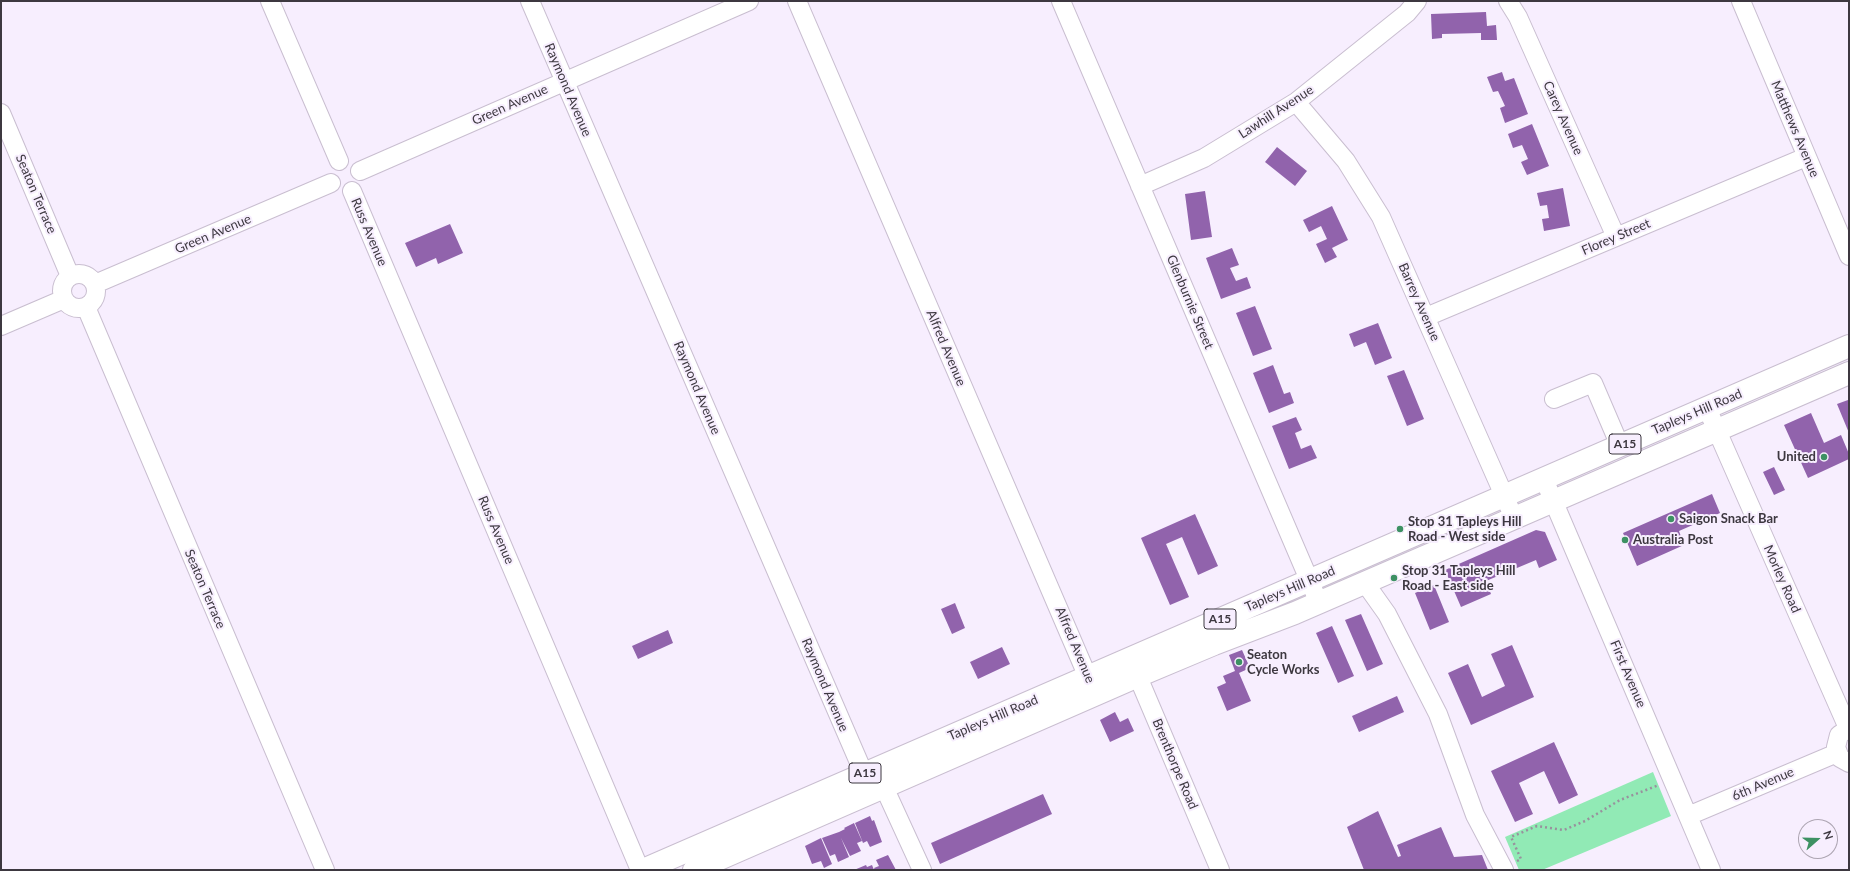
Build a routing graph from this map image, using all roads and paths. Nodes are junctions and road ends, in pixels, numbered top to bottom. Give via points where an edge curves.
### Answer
1 (270, 1) edge
2 (530, 1) edge
3 (749, 1) edge
4 (797, 1) edge
5 (1061, 1) edge
6 (1417, 1) edge
7 (1508, 1) edge
8 (1740, 1) edge
9 (564, 81) junction
10 (1296, 102) junction
11 (1, 113) edge
12 (1806, 156) junction
13 (339, 161) junction
14 (360, 171) junction
15 (331, 183) junction
16 (1140, 186) junction
17 (352, 191) junction
18 (1616, 237) junction
19 (1849, 256) edge
20 (70, 276) junction
21 (95, 284) junction
22 (64, 299) junction
23 (86, 307) junction
24 (1426, 317) junction
25 (1, 326) edge
26 (1849, 346) edge
27 (1849, 373) edge
28 (1554, 399) dead end
29 (1707, 408) junction
30 (1716, 430) junction
31 (1620, 446) junction
32 (1544, 479) junction
33 (1504, 496) junction
34 (1553, 501) junction
35 (1514, 518) junction
36 (1309, 581) junction
37 (1364, 583) junction
38 (1319, 603) junction
39 (1134, 667) junction
40 (1092, 686) junction
41 (1848, 728) edge
42 (1843, 758) edge
43 (864, 774) junction
44 (1672, 779) junction
45 (884, 787) junction
46 (1688, 816) junction
47 (707, 867) edge
48 (1504, 869) edge
49 (325, 870) edge
50 (640, 870) edge
51 (643, 870) edge
52 (922, 870) edge
53 (1220, 870) edge
54 (1711, 870) edge

1 - 13 street
2 - 9 street, Raymond Avenue
3 - 9 street, Green Avenue
4 - 40 street, Alfred Avenue
5 - 16 street, Glenburnie Street
6 - 10 street, Lawhill Avenue via 1407,13
7 - 18 street, Carey Avenue via 1518,17
8 - 12 street, Matthews Avenue
9 - 14 street, Green Avenue
9 - 43 street, Raymond Avenue
10 - 16 street, Lawhill Avenue via 1204,158
10 - 24 street, Barrey Avenue via 1346,160 1381,217
11 - 20 street, Seaton Terrace
12 - 18 street, Florey Street
12 - 19 street, Matthews Avenue
13 - 14 street via 349,160
13 - 15 street via 330,173
14 - 17 street via 359,184
15 - 17 street via 342,192
15 - 21 street, Green Avenue
16 - 36 street, Glenburnie Street
17 - 50 street, Russ Avenue
18 - 24 street, Florey Street
20 - 21 street via 88,276
20 - 22 street via 62,286
21 - 23 street via 96,294
22 - 23 street via 73,307
22 - 25 street
23 - 49 street, Seaton Terrace
24 - 33 street, Barrey Avenue
26 - 29 main road, Tapleys Hill Road / A15
27 - 30 main road, Tapleys Hill Road / A15
28 - 31 street via 1593,383
29 - 30 street, Morley Road
29 - 31 main road, Tapleys Hill Road / A15
30 - 34 main road, Tapleys Hill Road / A15
30 - 41 street, Morley Road
31 - 32 main road, Tapleys Hill Road / A15
32 - 33 main road, Tapleys Hill Road / A15
32 - 34 street, First Avenue
33 - 35 street, Barrey Avenue
33 - 36 main road, Tapleys Hill Road / A15
34 - 35 main road, Tapleys Hill Road / A15
34 - 44 street, First Avenue
35 - 37 main road, Tapleys Hill Road / A15
36 - 38 street, Glenburnie Street
36 - 39 main road, Tapleys Hill Road / A15
37 - 38 main road, Tapleys Hill Road / A15
37 - 48 street via 1387,614 1438,714 1475,815
38 - 39 main road, Tapleys Hill Road / A15
39 - 40 main road, Tapleys Hill Road / A15
39 - 53 street, Brenthorpe Road
40 - 43 main road, Tapleys Hill Road / A15
40 - 45 main road, Tapleys Hill Road / A15
41 - 42 street via 1836,741
42 - 46 street, 6th Avenue
43 - 45 street
43 - 51 main road, Tapleys Hill Road / A15
44 - 46 street, First Avenue
44 - 48 path via 1620,800 1564,830 1537,826 1511,837 1521,859
45 - 47 main road, Tapleys Hill Road / A15
45 - 52 street
46 - 54 street, First Avenue

